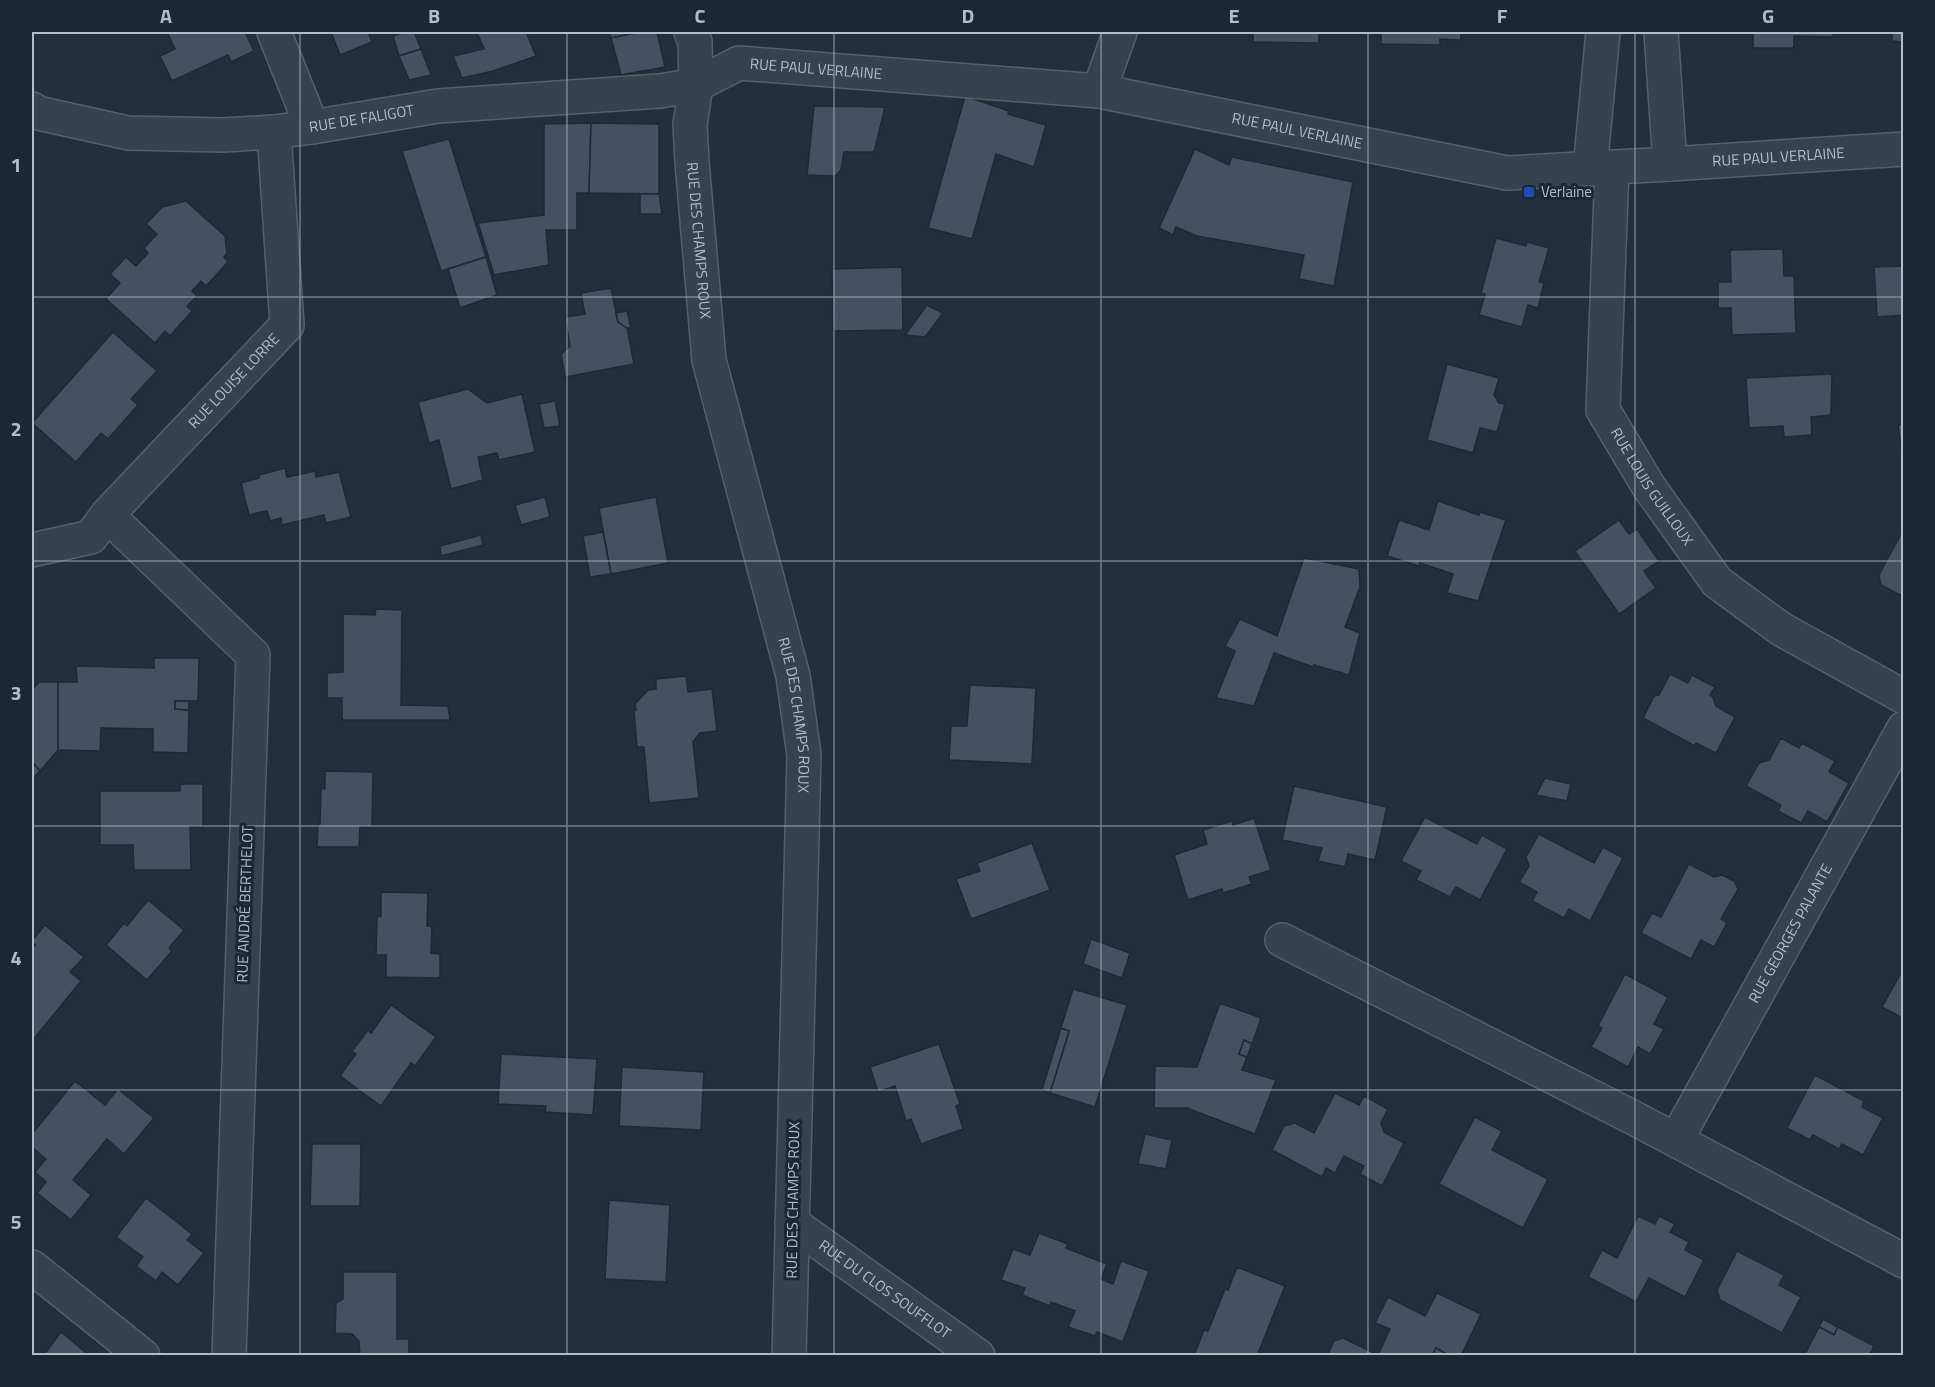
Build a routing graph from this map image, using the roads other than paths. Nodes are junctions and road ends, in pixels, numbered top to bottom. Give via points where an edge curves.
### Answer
1 (274, 32) edge
2 (691, 32) edge
3 (1120, 32) edge
4 (1603, 32) edge
5 (1661, 32) edge
6 (696, 85) junction
7 (1099, 91) junction
8 (32, 109) edge
9 (312, 127) junction
10 (274, 132) junction
11 (1904, 149) edge
12 (1670, 164) junction
13 (1601, 168) junction
14 (107, 515) junction
15 (32, 550) edge
16 (1904, 697) edge
17 (1904, 728) edge
18 (1282, 940) dead end
19 (1676, 1140) junction
20 (792, 1223) junction
21 (1904, 1261) edge
22 (32, 1267) edge
23 (143, 1356) edge
24 (229, 1356) edge
25 (789, 1356) edge
26 (978, 1356) edge

1 - 9 street
2 - 6 street, RUE DES CHAMPS ROUX via 695,42
3 - 7 street
4 - 13 street, RUE LOUIS GUILLOUX
5 - 12 street
6 - 7 street, RUE PAUL VERLAINE via 739,63
6 - 9 street, RUE DE FALIGOT via 660,91 438,106
6 - 20 street, RUE DES CHAMPS ROUX via 690,125 709,360 793,676 804,755
7 - 13 street, RUE PAUL VERLAINE via 1506,173
8 - 10 street, RUE DE FALIGOT via 128,133
9 - 10 street, RUE DE FALIGOT
10 - 14 street, RUE LOUISE LORRE via 286,325
11 - 12 street, RUE PAUL VERLAINE
12 - 13 street, RUE PAUL VERLAINE
13 - 16 street, RUE LOUIS GUILLOUX via 1603,410 1649,487 1717,582 1781,629
14 - 15 street, RUE LOUISE LORRE via 91,537
14 - 24 street, RUE ANDRÉ BERTHELOT via 253,655
17 - 19 street, RUE GEORGES PALANTE
18 - 19 street
19 - 21 street
20 - 25 street, RUE DES CHAMPS ROUX
20 - 26 street, RUE DU CLOS SOUFFLOT
22 - 23 street

